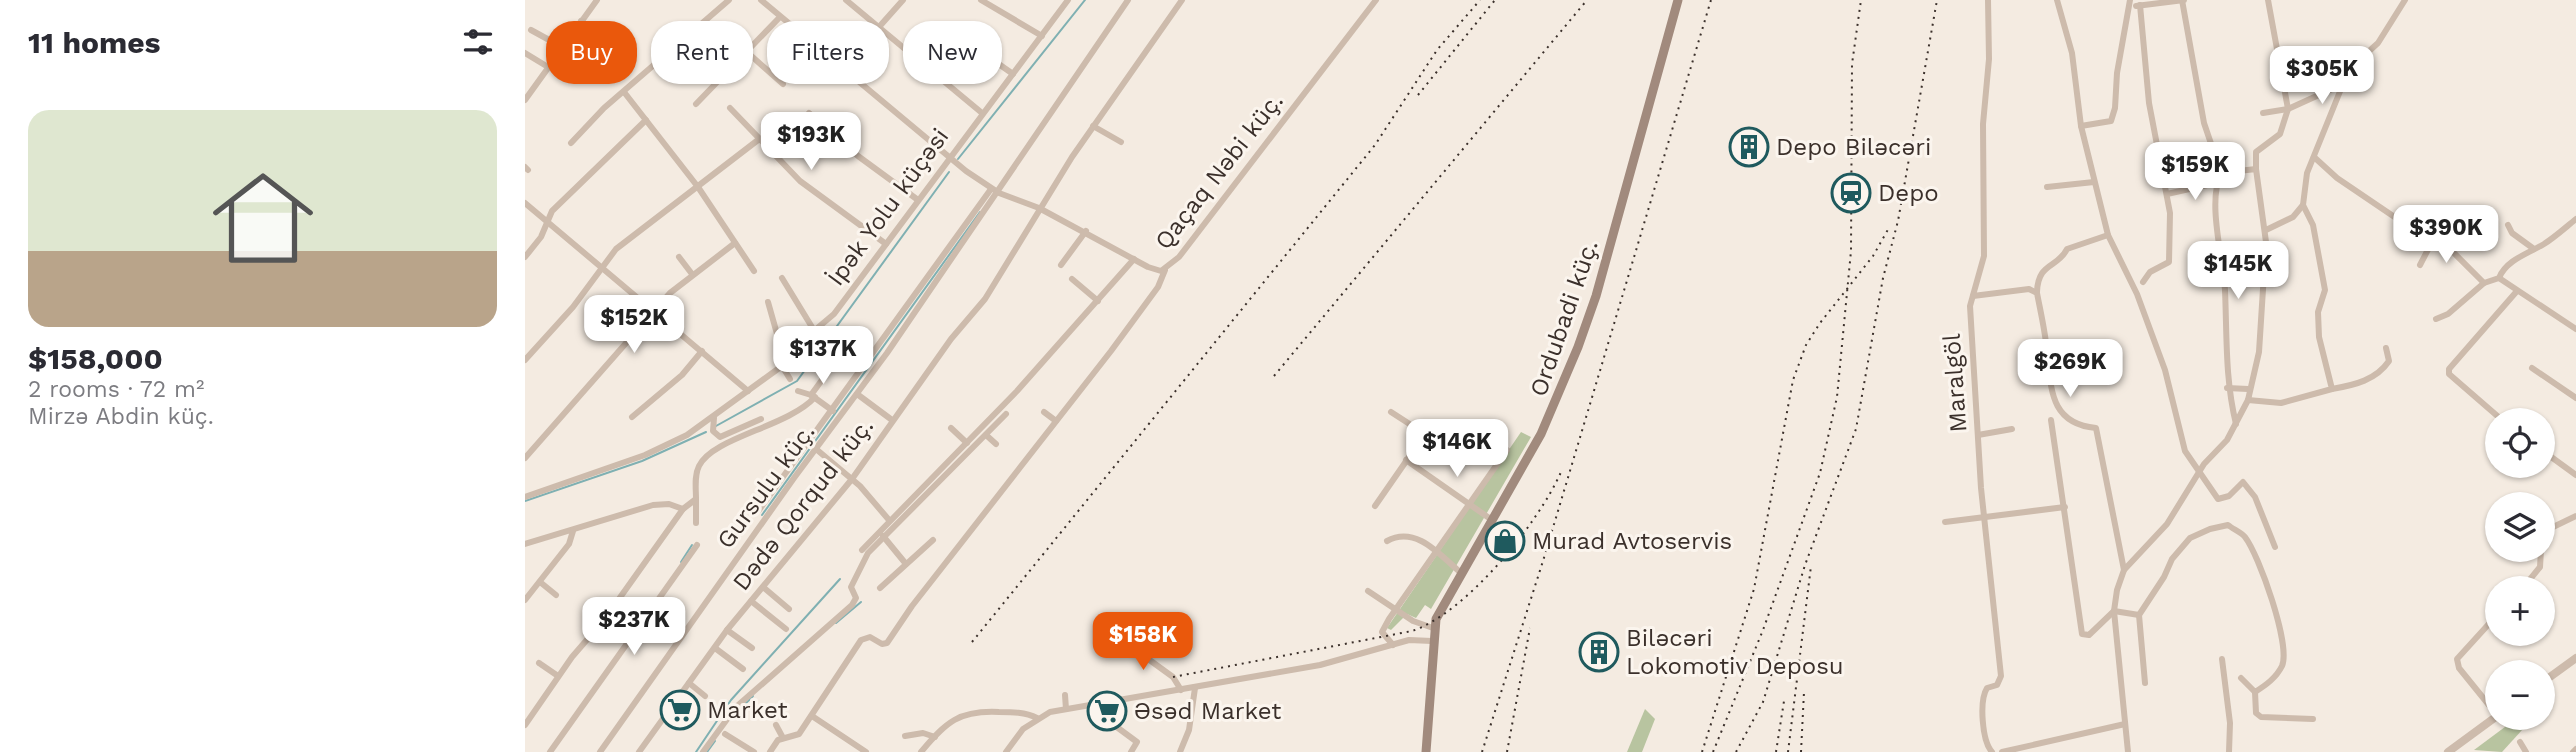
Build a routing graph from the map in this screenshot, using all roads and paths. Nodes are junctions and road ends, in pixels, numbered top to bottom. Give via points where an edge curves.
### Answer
1 (597, 0) edge
2 (729, 0) edge
3 (761, 0) edge
4 (846, 0) edge
5 (902, 0) edge
6 (981, 0) edge
7 (1068, 0) edge
8 (1128, 0) edge
9 (1182, 0) edge
10 (1376, 0) edge
11 (1678, 0) edge
12 (1988, 0) edge
13 (2057, 0) edge
14 (2183, 0) edge
15 (2268, 0) edge
16 (2405, 0) edge
17 (2131, 3) edge
18 (2140, 5) junction
19 (779, 18) junction
20 (581, 21) edge
21 (872, 21) edge
22 (885, 21) edge
23 (531, 30) dead end
24 (889, 35) edge
25 (1042, 36) junction
26 (546, 38) edge
27 (753, 47) edge
28 (525, 53) edge
29 (753, 57) edge
30 (546, 66) edge
31 (1002, 66) edge
32 (546, 70) edge
33 (767, 70) edge
34 (1013, 74) junction
35 (716, 84) edge
36 (2343, 84) junction
37 (624, 92) junction
38 (525, 100) edge
39 (696, 104) dead end
40 (730, 108) dead end
41 (2288, 109) junction
42 (809, 113) dead end
43 (982, 113) junction
44 (2263, 113) dead end
45 (646, 120) junction
46 (1093, 126) junction
47 (2081, 126) junction
48 (758, 140) junction
49 (571, 142) dead end
50 (1121, 142) dead end
51 (2314, 157) junction
52 (948, 158) junction
53 (2256, 169) junction
54 (2221, 173) junction
55 (2094, 182) junction
56 (2216, 183) junction
57 (698, 187) junction
58 (2047, 187) dead end
59 (991, 189) junction
60 (999, 193) junction
61 (2167, 194) junction
62 (918, 200) junction
63 (525, 203) edge
64 (2303, 205) junction
65 (1039, 208) junction
66 (2576, 219) edge
67 (546, 222) junction
68 (2508, 225) dead end
69 (2266, 230) junction
70 (1086, 231) junction
71 (2108, 235) junction
72 (2434, 238) junction
73 (736, 243) junction
74 (886, 244) junction
75 (2533, 249) junction
76 (525, 257) edge
77 (678, 257) dead end
78 (1134, 259) junction
79 (1061, 265) dead end
80 (2420, 265) dead end
81 (601, 267) junction
82 (1165, 270) junction
83 (754, 271) dead end
84 (692, 274) junction
85 (782, 278) dead end
86 (2500, 278) junction
87 (1072, 279) dead end
88 (2143, 282) dead end
89 (2484, 283) junction
90 (2517, 291) junction
91 (2037, 293) junction
92 (1973, 296) junction
93 (1098, 301) junction
94 (768, 302) dead end
95 (655, 310) junction
96 (2436, 320) dead end
97 (2576, 329) edge
98 (815, 332) junction
99 (846, 346) dead end
100 (2386, 348) dead end
101 (702, 351) junction
102 (789, 358) junction
103 (525, 360) edge
104 (782, 366) junction
105 (2532, 368) dead end
106 (790, 380) dead end
107 (2227, 388) junction
108 (2248, 388) junction
109 (2332, 389) junction
110 (748, 391) junction
111 (798, 391) dead end
112 (857, 394) junction
113 (813, 396) junction
114 (2576, 398) edge
115 (2248, 400) junction
116 (2488, 408) edge
117 (833, 411) junction
118 (1044, 412) dead end
119 (1391, 412) dead end
120 (1006, 414) dead end
121 (632, 417) dead end
122 (714, 418) junction
123 (761, 419) dead end
124 (892, 420) junction
125 (2051, 420) dead end
126 (1056, 421) junction
127 (1447, 425) dead end
128 (2236, 426) junction
129 (951, 428) dead end
130 (2013, 429) dead end
131 (986, 435) junction
132 (1425, 435) junction
133 (1978, 435) junction
134 (967, 443) junction
135 (996, 444) dead end
136 (816, 449) junction
137 (1507, 450) dead end
138 (525, 458) edge
139 (1406, 460) junction
140 (2555, 460) edge
141 (2200, 471) junction
142 (2576, 475) edge
143 (852, 479) junction
144 (525, 497) edge
145 (696, 499) junction
146 (1470, 504) junction
147 (1375, 506) dead end
148 (2065, 507) junction
149 (683, 509) junction
150 (758, 510) dead end
151 (2576, 516) edge
152 (1983, 519) junction
153 (890, 520) junction
154 (1492, 520) junction
155 (1945, 522) dead end
156 (697, 523) dead end
157 (2555, 526) edge
158 (573, 531) junction
159 (882, 534) junction
160 (933, 540) dead end
161 (1387, 541) dead end
162 (525, 544) edge
163 (697, 545) dead end
164 (2275, 547) dead end
165 (862, 550) dead end
166 (1436, 552) junction
167 (906, 564) junction
168 (2125, 570) junction
169 (1461, 573) junction
170 (540, 582) junction
171 (763, 587) junction
172 (880, 588) dead end
173 (1368, 591) dead end
174 (557, 595) dead end
175 (525, 600) edge
176 (751, 601) junction
177 (789, 609) dead end
178 (1396, 609) junction
179 (2114, 611) junction
180 (2139, 615) junction
181 (1433, 628) junction
182 (2485, 628) edge
183 (727, 629) junction
184 (786, 629) dead end
185 (1432, 641) junction
186 (1393, 645) junction
187 (715, 648) junction
188 (752, 648) dead end
189 (1107, 654) dead end
190 (2576, 658) edge
191 (2223, 659) dead end
192 (539, 663) dead end
193 (743, 669) dead end
194 (2555, 673) edge
195 (558, 676) junction
196 (2241, 678) dead end
197 (689, 683) junction
198 (2145, 683) dead end
199 (1195, 688) junction
200 (1181, 690) junction
201 (2255, 692) junction
202 (1065, 695) dead end
203 (705, 696) dead end
204 (2485, 700) edge
205 (1113, 703) junction
206 (1066, 709) junction
207 (812, 716) junction
208 (1037, 718) junction
209 (2312, 719) dead end
210 (2125, 724) junction
211 (2485, 724) edge
212 (525, 725) edge
213 (776, 725) dead end
214 (726, 734) dead end
215 (905, 736) dead end
216 (935, 737) junction
217 (783, 738) junction
218 (2520, 742) dead end
219 (2022, 750) edge
220 (550, 752) edge
221 (600, 752) edge
222 (639, 752) edge
223 (703, 752) edge
224 (754, 752) edge
225 (770, 752) edge
226 (866, 752) edge
227 (921, 752) edge
228 (1006, 752) edge
229 (1131, 752) edge
230 (1180, 752) edge
231 (1426, 752) edge
232 (1992, 752) edge
233 (2002, 752) edge
234 (2128, 752) edge
235 (2229, 752) edge
236 (2448, 752) edge
237 (2526, 752) edge

1 - 20 street
2 - 37 street
3 - 19 street, Qaçaq Nəbi küç.
4 - 21 street
5 - 22 street
6 - 25 street
7 - 25 street, İpək Yolu küçəsi
8 - 60 street, Gursulu küç.
9 - 46 street, Dədə Qorqud küç.
10 - 82 street, Qaçaq Nəbi küç.
11 - 154 main road, Ordubadi küç. via 1583,334 1541,434
12 - 92 street, Maralgöl via 1984,256
13 - 47 street via 2073,53
14 - 18 street
14 - 54 street via 2204,123
15 - 41 street
16 - 36 street via 2378,43
17 - 18 street
17 - 47 street via 2111,121
18 - 61 street via 2149,103
19 - 27 street
19 - 52 street, Qaçaq Nəbi küç.
23 - 26 street
24 - 43 street
25 - 34 street, İpək Yolu küçəsi
28 - 30 street
29 - 33 street
31 - 34 street
32 - 38 street
34 - 43 street, İpək Yolu küçəsi
35 - 39 street
36 - 41 street
36 - 51 street
37 - 45 street
37 - 49 street
40 - 48 street
41 - 44 street
41 - 53 street via 2280,134 2256,152
42 - 62 street
43 - 52 street, İpək Yolu küçəsi
45 - 57 street
45 - 67 street
46 - 50 street
46 - 65 street, Dədə Qorqud küç.
47 - 55 street
48 - 57 street
48 - 74 street via 800,181
51 - 64 street
51 - 72 street via 2396,218
52 - 59 street, Qaçaq Nəbi küç.
52 - 62 street, İpək Yolu küçəsi
53 - 54 street
53 - 69 street
54 - 56 street
55 - 58 street
55 - 71 street
56 - 61 street
56 - 107 street
57 - 73 street
57 - 81 street via 616,248
59 - 60 street, Qaçaq Nəbi küç.
59 - 117 street
60 - 65 street, Qaçaq Nəbi küç.
60 - 112 street, Gursulu küç.
61 - 88 street via 2169,262 2150,272
62 - 74 street, İpək Yolu küçəsi
63 - 67 street
64 - 69 street via 2293,217
64 - 109 street via 2313,225 2325,290 2318,312 2319,337
65 - 70 street, Qaçaq Nəbi küç.
65 - 124 street, Dədə Qorqud küç. via 985,299
66 - 75 street
67 - 76 street
67 - 81 street
68 - 75 street
69 - 108 street via 2259,352
70 - 78 street, Qaçaq Nəbi küç.
70 - 79 street
71 - 91 street via 2067,248 2046,266 2037,280
71 - 141 street via 2137,294 2165,370 2185,451
72 - 80 street
72 - 89 street
73 - 83 street
73 - 84 street
74 - 98 street, İpək Yolu küçəsi
75 - 86 street
77 - 84 street
78 - 82 street, Qaçaq Nəbi küç.
78 - 93 street
81 - 95 street
81 - 103 street via 573,307
82 - 126 street via 1158,287
84 - 95 street
85 - 98 street
86 - 89 street
86 - 90 street
87 - 93 street
89 - 96 street
90 - 97 street
90 - 116 street via 2449,369 2449,374
91 - 92 street via 2029,289
91 - 168 street via 2049,384 2067,419 2095,428
92 - 133 street, Maralgöl
93 - 134 street
94 - 102 street via 781,348
95 - 101 street
95 - 138 street
98 - 102 street, İpək Yolu küçəsi
99 - 113 street
100 - 109 street via 2389,361 2381,373
101 - 110 street
101 - 121 street via 682,375
102 - 104 street, İpək Yolu küçəsi
104 - 106 street
104 - 110 street, İpək Yolu küçəsi
105 - 114 street
107 - 108 street
107 - 128 street
108 - 115 street
109 - 115 street via 2281,403
110 - 122 street, İpək Yolu küçəsi
111 - 113 street
112 - 124 street
112 - 136 street, Gursulu küç.
113 - 117 street
113 - 145 street via 787,418 706,457 697,471
115 - 128 street
117 - 150 street
118 - 126 street
119 - 132 street
120 - 131 street
122 - 123 street via 713,432 720,437
122 - 144 street, İpək Yolu küçəsi via 645,455
124 - 143 street, Dədə Qorqud küç.
125 - 148 street
126 - 207 street via 887,643 870,637 861,640
127 - 132 street
128 - 141 street
129 - 134 street
130 - 133 street
131 - 135 street
131 - 159 street
132 - 139 street
133 - 152 street, Maralgöl
134 - 153 street
136 - 143 street
136 - 221 street, Gursulu küç.
137 - 146 street
139 - 146 street
139 - 147 street
140 - 142 street
141 - 164 street via 2218,499 2229,496 2243,482 2255,497
141 - 168 street via 2167,524
143 - 153 street
143 - 171 street, Dədə Qorqud küç.
145 - 149 street
145 - 156 street
146 - 154 street
146 - 166 street
148 - 152 street
148 - 179 street via 2082,634 2089,635
149 - 158 street via 669,503 653,505
149 - 195 street
151 - 157 street
152 - 155 street
152 - 232 street, Maralgöl via 2001,676 1983,697 1986,746
153 - 159 street
154 - 169 main road, Ordubadi küç.
158 - 162 street
158 - 170 street via 569,544
159 - 165 street
159 - 167 street
159 - 223 street via 852,584 856,598 852,605 736,707
160 - 167 street
161 - 166 street via 1412,537
163 - 220 street
166 - 169 street
166 - 178 street
167 - 172 street
168 - 179 street
169 - 181 main road, Ordubadi küç.
170 - 174 street
170 - 175 street
171 - 176 street, Dədə Qorqud küç.
171 - 177 street
173 - 178 street
176 - 183 street, Dədə Qorqud küç.
176 - 184 street
178 - 181 street
178 - 186 street via 1382,632
179 - 180 street
179 - 210 street
180 - 198 street
180 - 201 street via 2190,538 2210,528 2228,526 2245,537 2270,595 2284,654 2270,683
181 - 185 main road, Ordubadi küç.
182 - 204 street via 2457,659
183 - 187 street, Dədə Qorqud küç.
183 - 188 street
185 - 186 street
185 - 231 main road, Ordubadi küç.
186 - 199 street via 1320,665
187 - 193 street
187 - 197 street, Dədə Qorqud küç.
189 - 200 street via 1133,648 1173,677
190 - 194 street
191 - 235 street
192 - 195 street
195 - 212 street
196 - 201 street
197 - 203 street
197 - 222 street, Dədə Qorqud küç.
199 - 200 street
199 - 230 street via 1191,722
200 - 205 street
201 - 209 street via 2256,713 2261,717
202 - 206 street
205 - 206 street
205 - 229 street via 1114,726 1137,742
206 - 208 street
207 - 217 street via 799,734
207 - 226 street
208 - 216 street via 1018,712 969,712
208 - 228 street
210 - 219 street
210 - 234 street
211 - 236 street
213 - 217 street
214 - 224 street
215 - 216 street via 923,733
216 - 227 street
217 - 225 street
218 - 237 street
219 - 233 street

